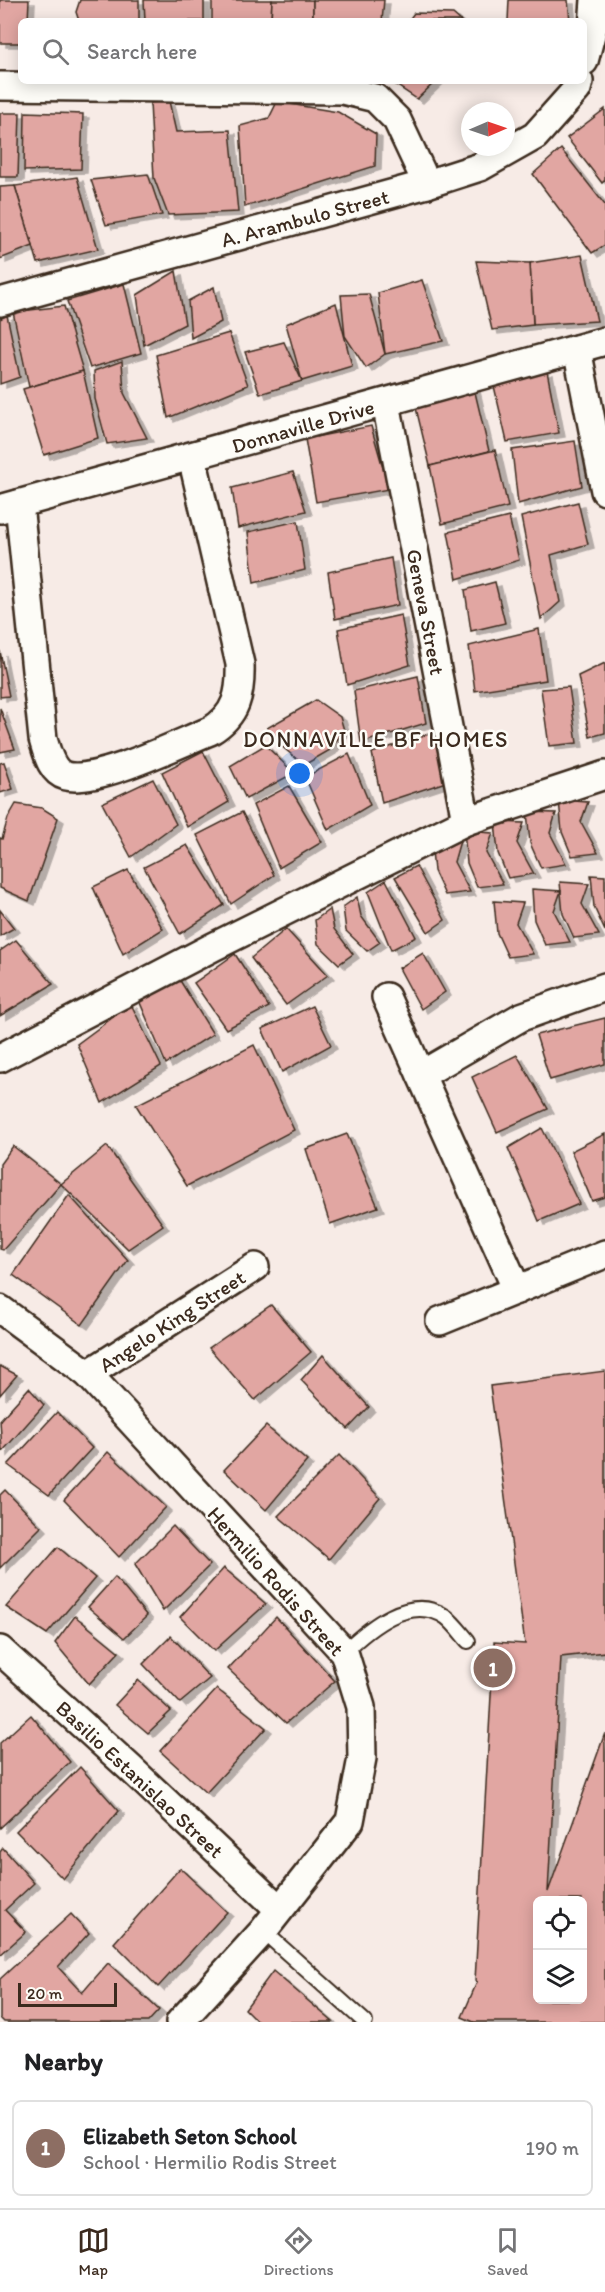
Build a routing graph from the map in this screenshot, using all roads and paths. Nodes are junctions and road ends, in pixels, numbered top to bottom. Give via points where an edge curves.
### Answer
1 (595, 0) edge
2 (587, 50) edge
3 (578, 84) edge
4 (0, 86) edge
5 (427, 184) junction
6 (0, 302) edge
7 (605, 341) edge
8 (577, 349) junction
9 (386, 403) junction
10 (192, 457) junction
11 (605, 491) edge
12 (9, 506) edge
13 (605, 775) edge
14 (466, 821) junction
15 (605, 987) edge
16 (386, 997) dead end
17 (0, 1058) edge
18 (421, 1076) junction
19 (605, 1254) edge
20 (255, 1267) dead end
21 (517, 1290) junction
22 (0, 1309) edge
23 (440, 1321) dead end
24 (88, 1374) junction
25 (468, 1641) dead end
26 (0, 1650) edge
27 (344, 1652) junction
28 (279, 1909) junction
29 (263, 1930) junction
30 (180, 2022) edge
31 (365, 2022) edge

1 - 2 street
3 - 5 street, A. Arambulo Street via 535,136 480,167
4 - 5 street via 342,90 375,98 397,120
5 - 6 street, A. Arambulo Street
7 - 8 street, Donnaville Drive
8 - 9 street, Donnaville Drive
8 - 11 street
9 - 10 street, Donnaville Drive
9 - 14 street, Geneva Street
10 - 12 street, Donnaville Drive
10 - 12 street via 240,664 241,686 235,707 224,722 210,731 102,773 65,776 50,762 43,739
13 - 14 street
14 - 17 street via 213,946
15 - 18 street via 521,1017
16 - 18 street
18 - 21 street
19 - 21 street
20 - 24 street, Angelo King Street
21 - 23 street
22 - 24 street, Hermilio Rodis Street
24 - 27 street, Hermilio Rodis Street
25 - 27 lane via 447,1618 434,1611 415,1610 393,1615 370,1628
26 - 28 street, Basilio Estanislao Street
27 - 28 street, Hermilio Rodis Street via 361,1707 362,1758 350,1821
28 - 29 street, Hermilio Rodis Street
29 - 30 street, Hermilio Rodis Street
29 - 31 lane

